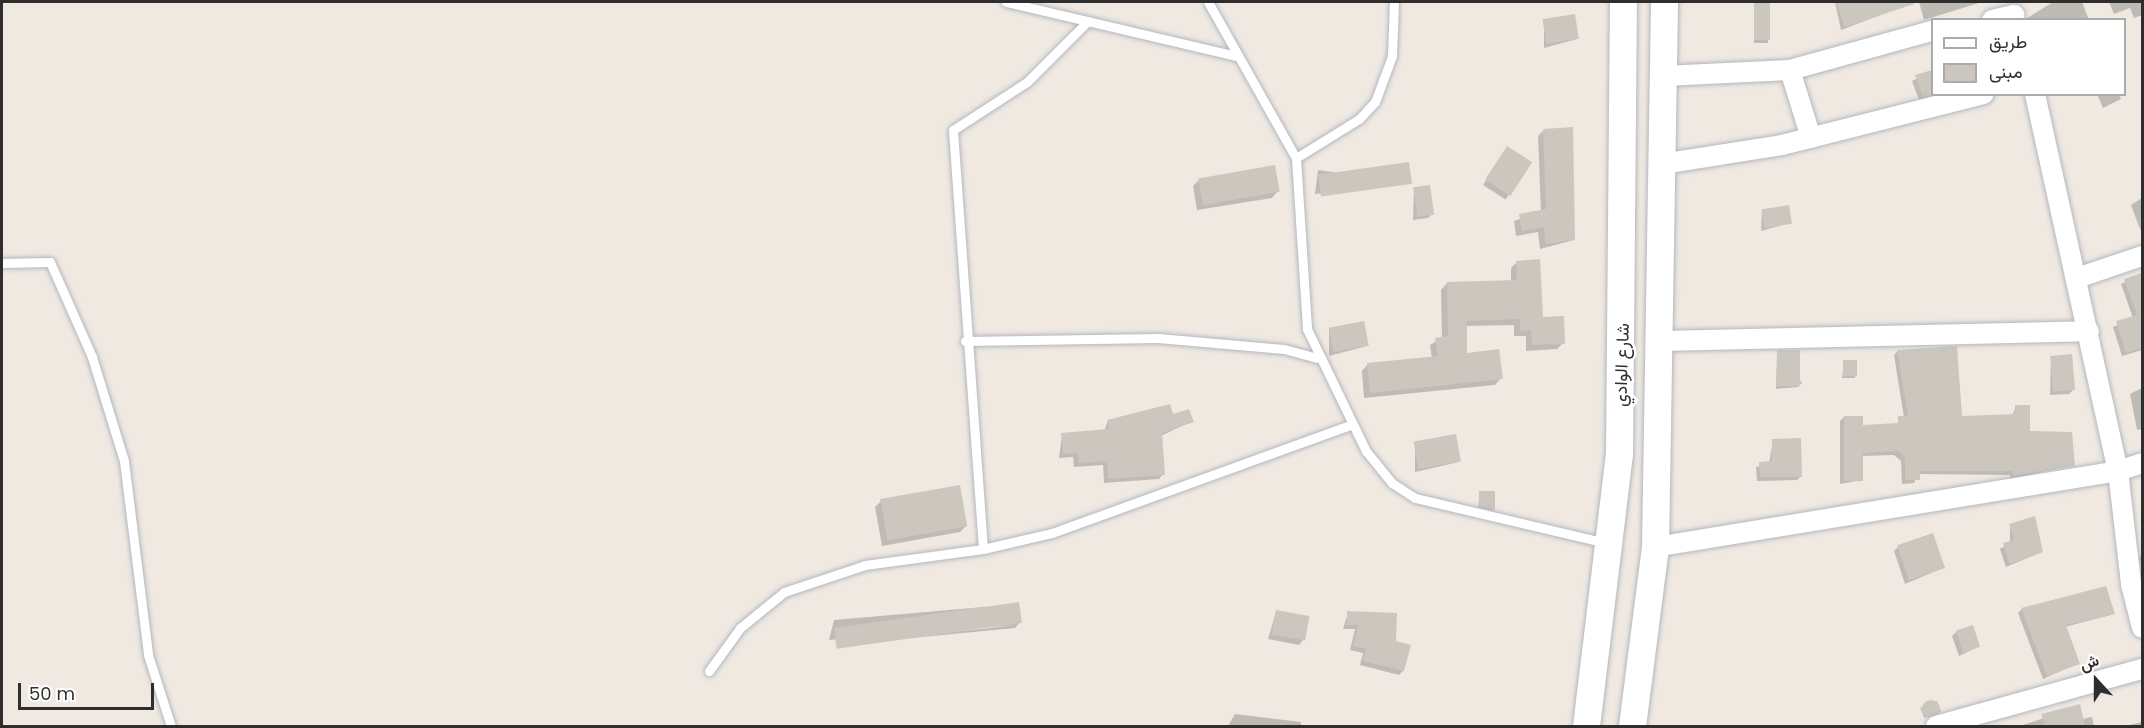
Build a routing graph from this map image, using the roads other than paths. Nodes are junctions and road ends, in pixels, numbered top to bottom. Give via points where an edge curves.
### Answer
1 (1006, 2) edge
2 (1208, 2) edge
3 (1394, 2) edge
4 (1623, 2) edge
5 (1664, 2) edge
6 (2013, 12) edge
7 (1997, 18) edge
8 (1088, 21) junction
9 (1931, 31) edge
10 (1238, 56) junction
11 (1790, 70) junction
12 (1664, 76) junction
13 (1976, 96) edge
14 (2035, 96) edge
15 (1811, 138) junction
16 (1296, 158) junction
17 (1662, 164) junction
18 (2142, 256) edge
19 (2, 263) edge
20 (2077, 278) junction
21 (2089, 331) junction
22 (965, 341) junction
23 (1660, 341) junction
24 (1317, 358) junction
25 (1350, 425) junction
26 (2142, 463) edge
27 (2118, 471) junction
28 (1612, 544) junction
29 (1655, 548) junction
30 (983, 549) junction
31 (2142, 628) edge
32 (2142, 669) edge
33 (709, 671) dead end
34 (171, 726) edge
35 (1586, 726) edge
36 (1632, 726) edge
37 (1936, 726) edge

1 - 8 lane
2 - 10 lane
3 - 16 lane via 1392,56 1375,102 1359,118
4 - 28 main road, شارع الوادي via 1624,341
5 - 12 main road, شارع الوادي
6 - 7 street
8 - 10 lane
8 - 22 lane via 1027,82 953,130
9 - 11 street
10 - 16 lane
11 - 12 street
11 - 15 street
12 - 17 main road, شارع الوادي
13 - 15 street
14 - 20 street
15 - 17 street
16 - 24 lane via 1302,295
17 - 23 main road, شارع الوادي
18 - 20 street
19 - 34 lane via 50,262 92,357 124,461 148,655
20 - 21 street
21 - 23 street
21 - 27 street
22 - 24 lane via 1158,338 1284,350
22 - 30 lane
23 - 29 main road, شارع الوادي
24 - 25 lane
25 - 28 lane via 1392,483 1415,498
25 - 30 lane via 1052,533
26 - 27 street
27 - 29 street
27 - 31 street via 2131,584
28 - 35 main road, شارع الوادي
29 - 36 main road, شارع الوادي
30 - 33 lane via 865,565 784,592 740,628
32 - 37 street

